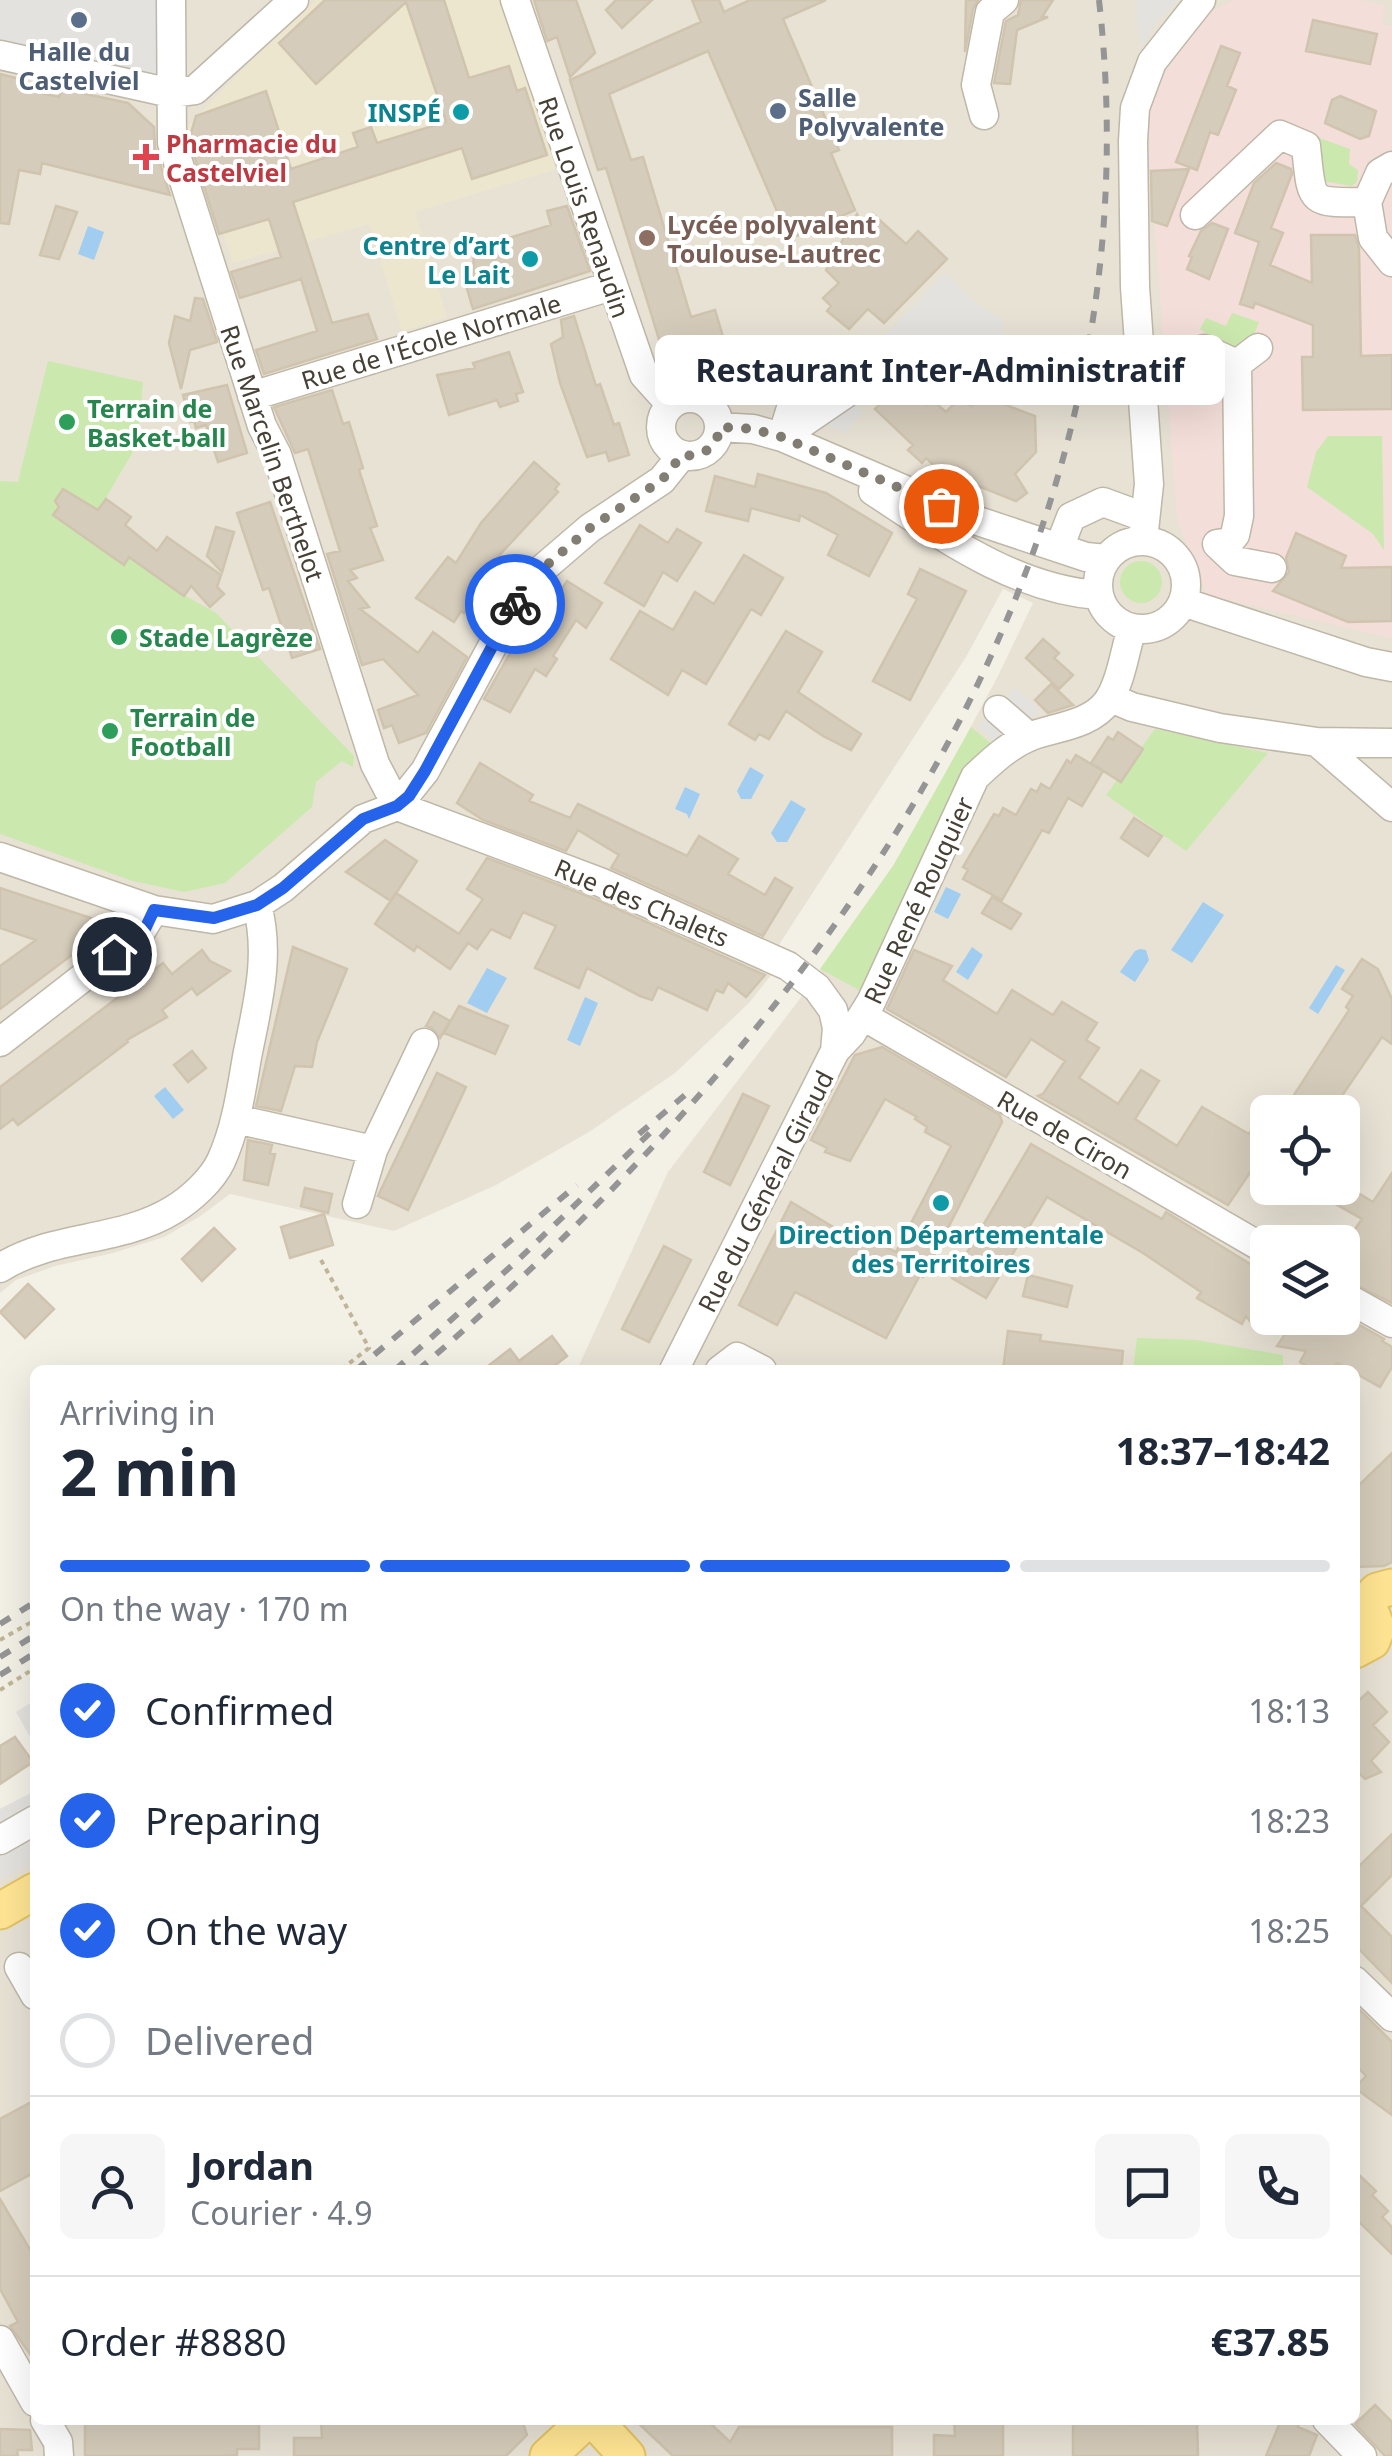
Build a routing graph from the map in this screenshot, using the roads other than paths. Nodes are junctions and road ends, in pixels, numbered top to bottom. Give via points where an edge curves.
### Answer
1 (171, 0) edge
2 (294, 0) edge
3 (515, 0) edge
4 (1004, 0) edge
5 (1201, 0) edge
6 (0, 55) edge
7 (171, 93) junction
8 (984, 114) dead end
9 (1392, 166) edge
10 (1368, 202) junction
11 (1195, 214) dead end
12 (1392, 262) edge
13 (611, 286) junction
14 (1204, 350) dead end
15 (868, 364) dead end
16 (845, 394) dead end
17 (252, 396) junction
18 (671, 405) junction
19 (720, 427) junction
20 (793, 442) junction
21 (682, 455) junction
22 (1144, 529) junction
23 (1217, 544) junction
24 (1059, 548) junction
25 (1106, 559) junction
26 (1178, 560) junction
27 (1272, 568) dead end
28 (1098, 594) junction
29 (1183, 602) junction
30 (1132, 628) junction
31 (1392, 667) edge
32 (1111, 698) junction
33 (998, 710) dead end
34 (1028, 737) junction
35 (1316, 742) junction
36 (1392, 743) edge
37 (397, 806) junction
38 (1392, 808) edge
39 (0, 857) edge
40 (257, 905) junction
41 (154, 910) junction
42 (863, 1016) junction
43 (0, 1042) edge
44 (424, 1042) dead end
45 (835, 1051) junction
46 (236, 1119) junction
47 (374, 1150) junction
48 (357, 1204) dead end
49 (1250, 1241) edge
50 (0, 1268) edge
51 (1360, 1304) edge
52 (1392, 1323) edge
53 (678, 1365) edge
54 (727, 1365) edge
55 (752, 1365) edge
56 (1392, 1587) edge
57 (1360, 1606) edge
58 (1360, 1610) edge
59 (1373, 1641) edge
60 (30, 1823) edge
61 (0, 1840) edge
62 (30, 1894) edge
63 (0, 1911) edge
64 (19, 1967) dead end
65 (1360, 1985) edge
66 (30, 1986) edge
67 (1392, 2017) edge
68 (0, 2340) edge
69 (30, 2393) edge
70 (48, 2425) edge
71 (1332, 2425) edge
72 (574, 2433) edge
73 (59, 2456) edge
74 (626, 2456) edge
75 (1362, 2456) edge

1 - 7 street, Rue Marcelin Berthelot
2 - 7 street via 194,90
3 - 13 street, Rue Louis Renaudin
4 - 8 street via 990,12 976,85
5 - 22 street via 1152,62 1132,141 1149,484
6 - 7 street
7 - 17 street, Rue Marcelin Berthelot via 172,142
9 - 10 street via 1380,173
10 - 11 street via 1316,199 1306,146 1280,135
10 - 12 street via 1373,238
13 - 17 street, Rue de l'École Normale
13 - 18 street, Rue Louis Renaudin via 644,375
14 - 23 street via 1247,356 1239,516 1235,535
15 - 20 street via 836,353 796,392
16 - 20 street
17 - 37 street, Rue Marcelin Berthelot via 277,455 375,764
18 - 19 street via 688,398 706,403
18 - 21 street via 661,420 663,438
19 - 20 street
19 - 21 street via 708,450
20 - 24 street via 975,520
20 - 28 street via 960,547 1040,585
21 - 37 street via 662,480 590,528 527,582 425,771
22 - 24 street via 1103,502 1070,517
22 - 25 street
22 - 26 street
23 - 26 street
23 - 27 street via 1235,561
24 - 25 street
25 - 28 street
26 - 29 street
28 - 30 street via 1110,616
29 - 30 street via 1168,620
29 - 31 street
30 - 32 street
32 - 34 street, Rue René Rouquier via 1083,720
32 - 35 street via 1220,728
33 - 34 street
34 - 42 street, Rue René Rouquier via 975,778
35 - 36 street
35 - 38 street
37 - 40 street via 363,819
37 - 45 street, Rue des Chalets via 600,882 788,966 832,1010
39 - 41 street
40 - 41 street via 214,918
40 - 46 street via 263,970
41 - 43 street via 140,933
42 - 45 street, Rue du Général Giraud
42 - 49 street, Rue de Ciron
44 - 47 street
45 - 53 street, Rue du Général Giraud
46 - 47 street
46 - 50 street via 220,1164 174,1210 114,1234 42,1248
47 - 48 street
51 - 52 street
54 - 55 street via 737,1357
56 - 57 main road
58 - 59 main road via 1375,1621
60 - 61 street
62 - 63 main road
64 - 66 street
65 - 67 street
68 - 69 street
70 - 73 street
71 - 75 street
72 - 74 main road

